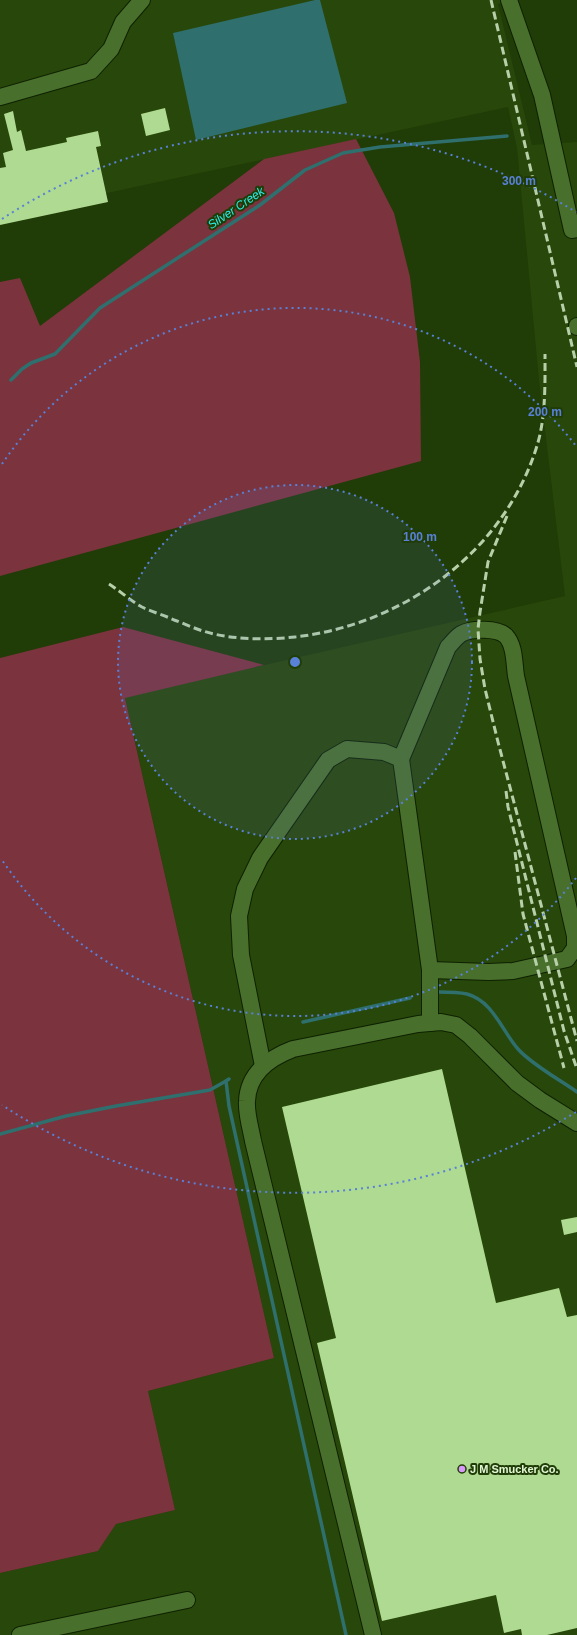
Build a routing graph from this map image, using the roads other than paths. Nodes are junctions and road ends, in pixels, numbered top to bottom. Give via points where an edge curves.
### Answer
1 (142, 0) edge
2 (509, 0) edge
3 (0, 97) edge
4 (577, 229) edge
5 (401, 759) junction
6 (430, 970) junction
7 (430, 1023) junction
8 (263, 1066) junction
9 (577, 1123) edge
10 (187, 1600) dead end
11 (20, 1635) edge
12 (373, 1635) edge

1 - 3 lane via 123,22 111,49 91,71
2 - 4 lane via 542,95 572,230
5 - 6 lane
5 - 6 lane via 448,646 462,633 478,629 494,630 506,636 512,646 516,676 576,948 567,959 513,971
5 - 8 lane via 384,752 347,749 328,760 260,858 245,889 239,916 241,955
6 - 7 lane
7 - 8 lane via 293,1050 280,1054
7 - 9 lane via 456,1025 517,1083
8 - 12 lane via 251,1082 247,1102 253,1142
10 - 11 lane

